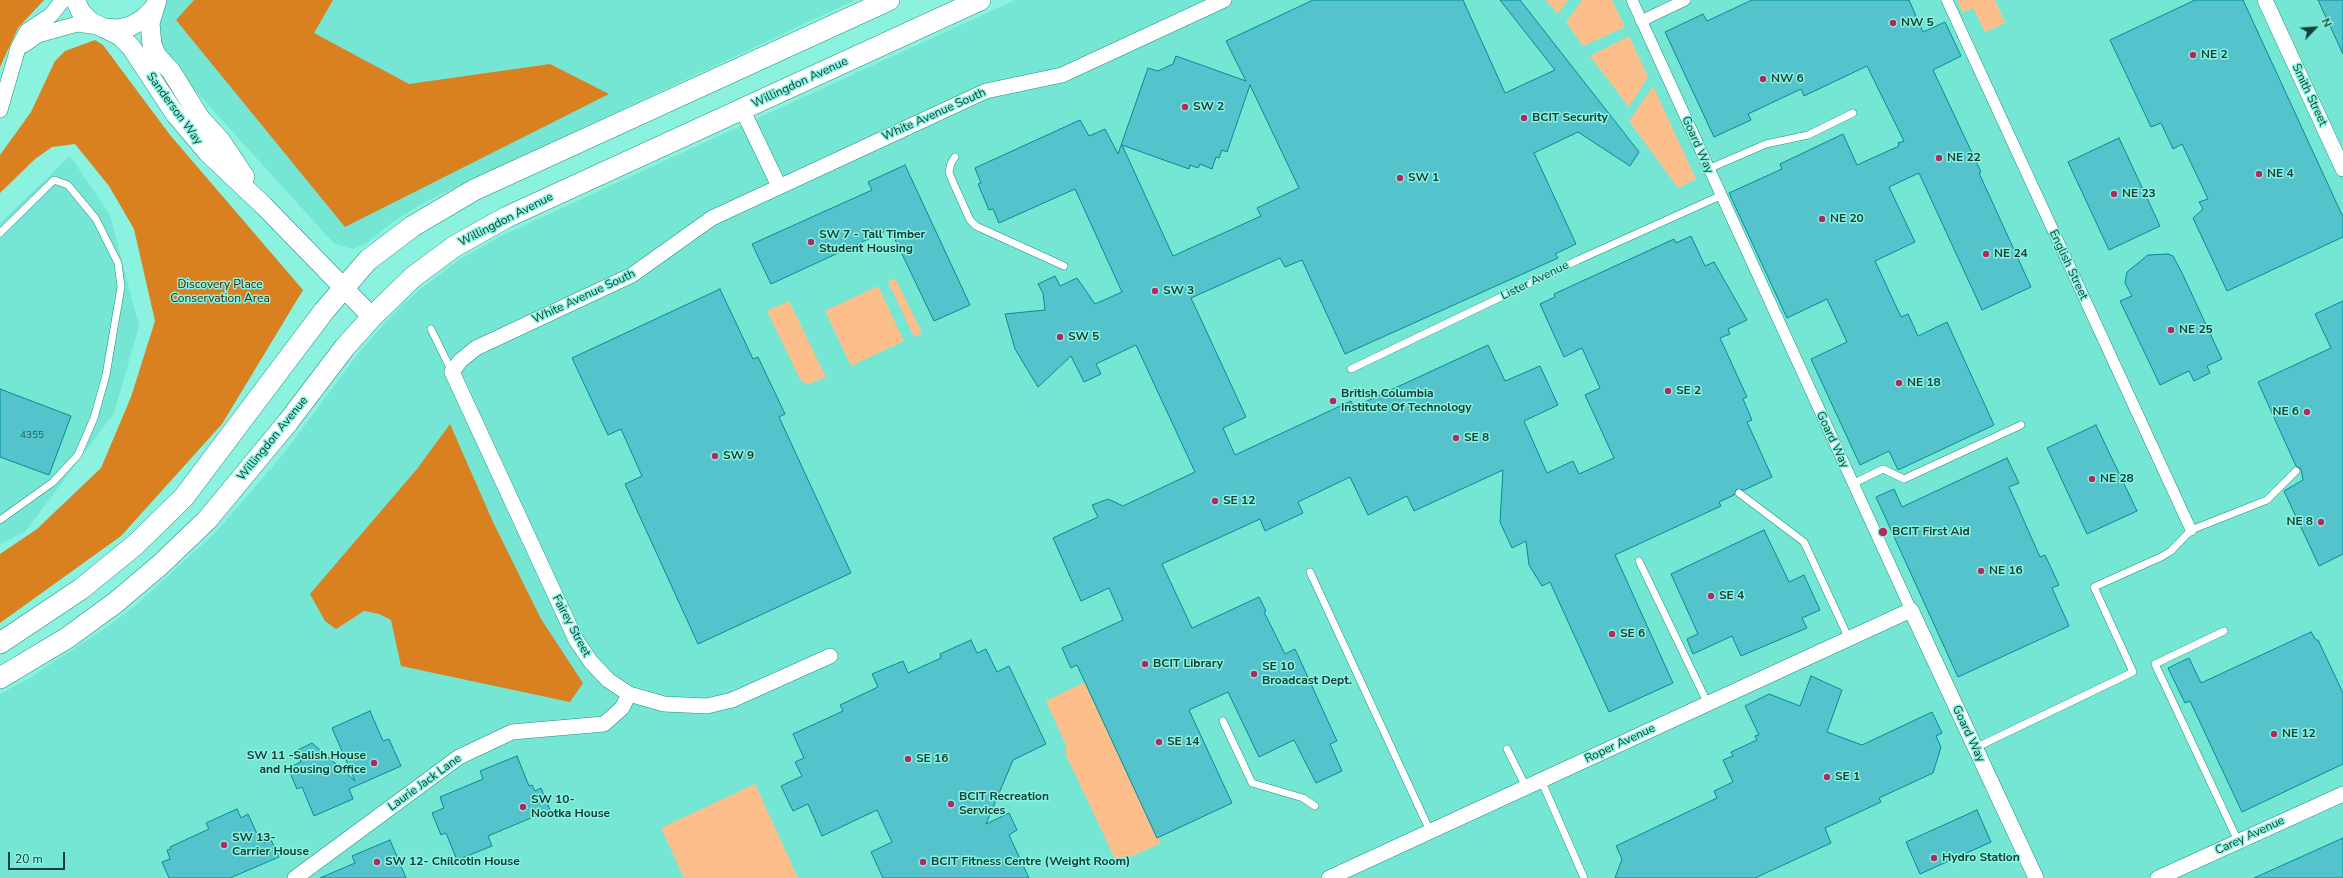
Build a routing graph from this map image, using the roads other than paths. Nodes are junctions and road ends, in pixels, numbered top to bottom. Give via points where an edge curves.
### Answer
1 (63, 0) edge
2 (75, 0) edge
3 (980, 0) edge
4 (1224, 0) edge
5 (1632, 0) edge
6 (1686, 0) edge
7 (1946, 0) edge
8 (2265, 0) edge
9 (156, 3) edge
10 (876, 3) edge
11 (1641, 21) junction
12 (104, 28) junction
13 (18, 48) junction
14 (742, 109) junction
15 (0, 110) edge
16 (1853, 113) dead end
17 (955, 157) dead end
18 (1708, 169) junction
19 (2343, 169) edge
20 (780, 186) junction
21 (1720, 196) junction
22 (264, 206) junction
23 (0, 233) edge
24 (1064, 266) dead end
25 (343, 288) junction
26 (372, 317) junction
27 (431, 329) dead end
28 (1351, 369) dead end
29 (452, 372) junction
30 (2021, 425) dead end
31 (2296, 472) dead end
32 (1852, 484) junction
33 (1739, 493) dead end
34 (0, 520) edge
35 (2191, 530) junction
36 (1639, 561) dead end
37 (1310, 572) dead end
38 (1911, 610) junction
39 (2224, 631) dead end
40 (1849, 639) junction
41 (0, 643) edge
42 (830, 656) dead end
43 (0, 678) edge
44 (629, 694) junction
45 (1708, 704) junction
46 (1223, 721) dead end
47 (1507, 748) dead end
48 (1975, 748) junction
49 (1541, 780) junction
50 (1526, 787) junction
51 (2343, 794) edge
52 (1315, 806) dead end
53 (1430, 831) junction
54 (2238, 841) junction
55 (1346, 874) edge
56 (295, 878) edge
57 (1329, 878) edge
58 (1584, 878) edge
59 (2036, 878) edge
60 (2158, 878) edge

1 - 13 street via 51,15 27,31
2 - 12 street, Sanderson Way via 81,12 91,22
3 - 14 main road, Willingdon Avenue
4 - 20 street, White Avenue South via 1062,75 986,91
5 - 11 street, Goard Way
6 - 11 street
7 - 35 street, English Street
8 - 19 street, Smith Street
9 - 12 street via 143,19 131,26 118,29
9 - 22 street, Sanderson Way via 150,23 152,45 157,56 178,81 200,118 221,141
10 - 25 main road via 474,190 413,226 368,260
11 - 18 street, Goard Way
12 - 13 street via 77,24 38,35
12 - 22 street, Sanderson Way via 120,36 131,47 175,114 207,152
13 - 15 street
14 - 20 street
14 - 26 main road, Willingdon Avenue via 507,217 468,239 413,277
16 - 18 lane via 1808,135 1766,144
17 - 24 lane via 950,172 970,220 976,226
18 - 21 street, Goard Way
20 - 29 street, White Avenue South via 712,218 632,275 476,348 460,361
21 - 28 lane, Lister Avenue via 1578,260
21 - 32 street, Goard Way
22 - 25 street, Sanderson Way
23 - 34 lane via 54,180 68,185 96,219 118,263 121,288 106,375 94,418 78,455 53,482
25 - 26 street, Sanderson Way
25 - 41 main road via 184,497 135,545 81,589
26 - 43 main road, Willingdon Avenue via 206,520 160,565 115,603 67,638
27 - 29 lane
29 - 44 street, Fairey Street via 576,640 591,662 608,680
30 - 32 lane via 1904,479 1883,469
31 - 35 lane via 2267,500
32 - 38 street, Goard Way
33 - 40 lane via 1804,542
35 - 48 lane via 2171,551 2161,557 2094,587 2133,672
36 - 45 lane
37 - 53 lane
38 - 40 street, Roper Avenue
38 - 48 street, Goard Way
39 - 54 lane via 2155,664
40 - 45 street, Roper Avenue
42 - 44 street, Fairey Street via 732,700 707,706 664,704
44 - 56 street, Laurie Jack Lane via 622,708 604,724 512,732 459,757
45 - 49 street, Roper Avenue
46 - 52 lane via 1252,783 1302,798
47 - 50 lane
48 - 59 street, Goard Way
49 - 50 street, Roper Avenue
49 - 58 lane
50 - 53 street, Roper Avenue
51 - 54 street, Carey Avenue
53 - 55 street, Roper Avenue
54 - 60 street, Carey Avenue
55 - 57 street, Roper Avenue

